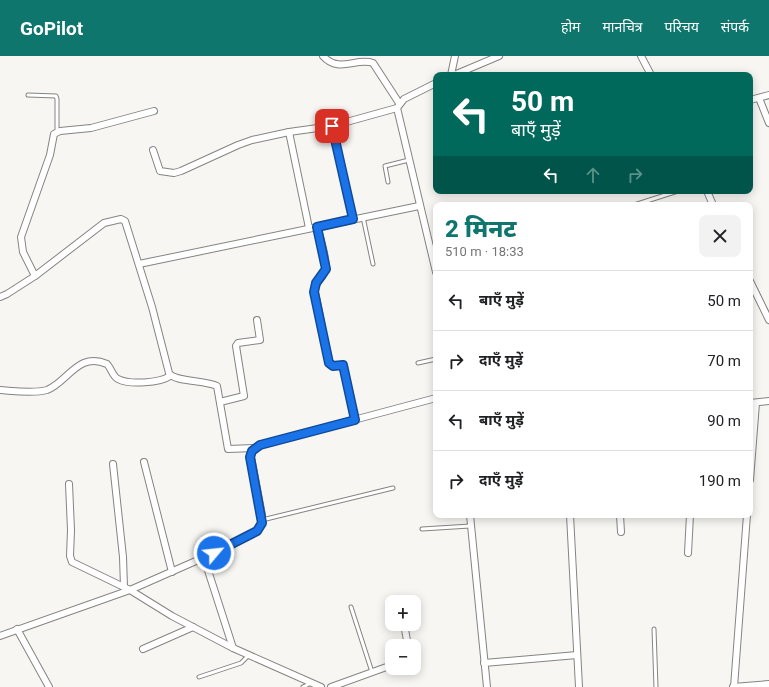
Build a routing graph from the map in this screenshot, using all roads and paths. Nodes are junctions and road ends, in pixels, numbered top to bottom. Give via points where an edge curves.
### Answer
1 (323, 56) edge
2 (455, 56) edge
3 (499, 56) edge
4 (641, 56) edge
5 (452, 72) edge
6 (459, 72) edge
7 (649, 72) edge
8 (433, 84) edge
9 (28, 95) dead end
10 (769, 95) edge
11 (759, 98) junction
12 (753, 99) edge
13 (398, 105) junction
14 (154, 111) dead end
15 (769, 123) edge
16 (332, 126) junction
17 (57, 132) junction
18 (289, 132) junction
19 (153, 150) dead end
20 (409, 160) junction
21 (388, 182) dead end
22 (669, 194) edge
23 (643, 202) edge
24 (419, 206) junction
25 (363, 217) junction
26 (353, 219) junction
27 (317, 227) junction
28 (309, 228) junction
29 (433, 260) edge
30 (139, 264) junction
31 (373, 264) dead end
32 (35, 276) junction
33 (753, 287) edge
34 (0, 296) edge
35 (258, 320) dead end
36 (769, 320) edge
37 (433, 360) edge
38 (418, 363) dead end
39 (170, 376) junction
40 (0, 390) edge
41 (433, 399) edge
42 (769, 401) edge
43 (220, 402) junction
44 (753, 403) edge
45 (355, 420) junction
46 (255, 448) junction
47 (144, 462) dead end
48 (113, 464) dead end
49 (69, 484) dead end
50 (393, 488) dead end
51 (470, 518) edge
52 (570, 518) edge
53 (620, 518) edge
54 (690, 518) edge
55 (747, 518) edge
56 (262, 520) junction
57 (470, 526) junction
58 (422, 529) dead end
59 (621, 532) dead end
60 (688, 552) dead end
61 (204, 558) junction
62 (172, 572) junction
63 (127, 589) junction
64 (351, 607) dead end
65 (193, 627) junction
66 (17, 629) junction
67 (654, 630) dead end
68 (0, 636) edge
69 (233, 648) junction
70 (143, 649) dead end
71 (577, 655) junction
72 (249, 656) junction
73 (484, 663) junction
74 (385, 667) edge
75 (372, 672) junction
76 (199, 677) dead end
77 (311, 683) junction
78 (769, 684) edge
79 (49, 687) edge
80 (303, 687) edge
81 (321, 687) edge
82 (331, 687) edge
83 (487, 687) edge
84 (579, 687) edge
85 (656, 687) edge
86 (734, 687) edge

1 - 13 street via 328,62 335,64 373,63
2 - 5 street
3 - 6 street
4 - 7 street
8 - 13 street via 404,99
9 - 17 lane via 56,96
10 - 11 street
11 - 12 street
11 - 15 street
13 - 16 street
13 - 20 street
14 - 17 street via 92,128
16 - 18 street
16 - 26 street
17 - 32 street via 54,134 50,155 21,237 23,252
18 - 19 street via 238,145 174,173 160,171
18 - 28 street
20 - 21 lane via 385,166
20 - 24 street
22 - 23 lane
24 - 25 street
24 - 29 street
25 - 26 street
25 - 31 lane
26 - 27 street
27 - 28 street
27 - 45 street via 326,269 316,283 314,292 329,363 333,366 343,365
28 - 30 street
30 - 32 street via 127,225 121,219 104,223
30 - 39 street
32 - 34 street
33 - 36 street
35 - 43 street via 260,340 238,343 236,346 244,396
37 - 38 lane
39 - 40 street via 160,382 123,381 114,377 107,364 85,363 76,366 48,389
39 - 43 street via 210,382 217,386
41 - 45 street
42 - 44 street
43 - 46 street via 228,449
45 - 46 street
46 - 56 street via 250,457
47 - 62 street
48 - 63 street
49 - 63 street via 72,530 70,559 75,564
50 - 56 lane
51 - 57 street
52 - 71 street
53 - 59 street
54 - 60 street
55 - 86 street
56 - 61 street via 257,531
57 - 58 lane
57 - 73 street
61 - 62 street
61 - 69 street
62 - 63 street
63 - 65 street
63 - 66 street via 56,617
64 - 75 lane
65 - 69 street
65 - 70 street
66 - 68 street
66 - 79 street
67 - 85 lane
69 - 72 street
71 - 73 street
71 - 84 street
72 - 76 lane via 241,663
72 - 77 street
73 - 83 street
74 - 75 street
75 - 82 street
77 - 80 lane
77 - 81 street
78 - 86 street

